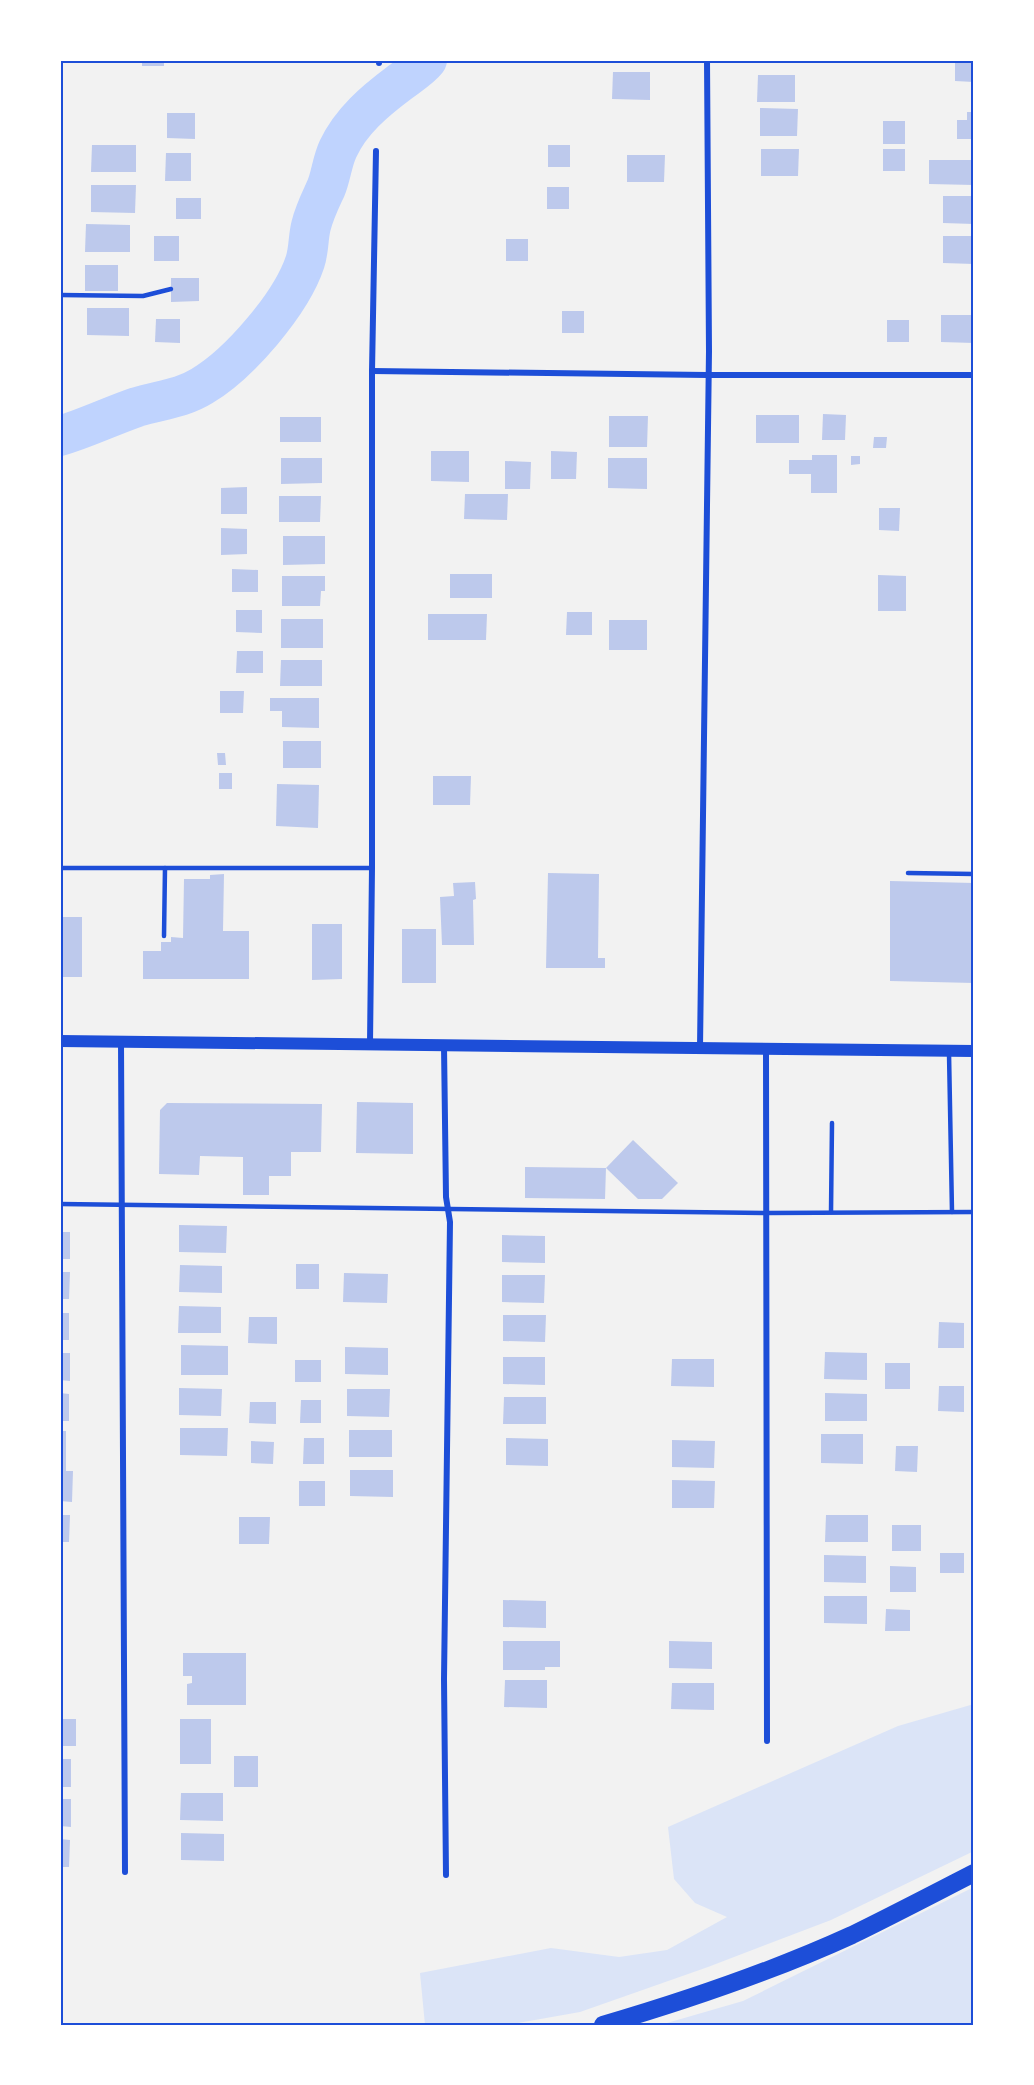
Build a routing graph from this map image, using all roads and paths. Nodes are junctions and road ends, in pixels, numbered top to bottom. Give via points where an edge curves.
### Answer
1 (707, 60) edge
2 (376, 151) dead end
3 (171, 289) dead end
4 (60, 296) edge
5 (372, 371) junction
6 (707, 375) junction
7 (974, 375) edge
8 (60, 868) edge
9 (165, 868) junction
10 (372, 868) junction
11 (908, 873) dead end
12 (974, 874) edge
13 (164, 936) dead end
14 (60, 1041) edge
15 (121, 1042) junction
16 (370, 1044) junction
17 (444, 1045) junction
18 (699, 1048) junction
19 (766, 1048) junction
20 (949, 1050) junction
21 (974, 1051) edge
22 (832, 1123) dead end
23 (60, 1204) edge
24 (123, 1205) junction
25 (448, 1209) junction
26 (831, 1212) junction
27 (952, 1212) junction
28 (974, 1212) edge
29 (766, 1213) junction
30 (767, 1741) dead end
31 (125, 1872) dead end
32 (974, 1873) edge
33 (446, 1875) dead end
34 (603, 2025) edge

1 - 6 street
2 - 5 street
3 - 4 lane via 143,296
5 - 6 street
5 - 10 street
6 - 7 street
6 - 18 street
8 - 9 lane
9 - 10 lane
9 - 13 lane
10 - 16 street
11 - 12 lane
14 - 15 main road
15 - 16 main road
15 - 24 street
16 - 17 main road
17 - 18 main road
17 - 25 street
18 - 19 main road
19 - 20 main road
19 - 29 street
20 - 21 main road
20 - 27 lane
22 - 26 lane
23 - 24 lane
24 - 25 lane
24 - 31 street
25 - 29 lane
25 - 33 street
26 - 27 lane
26 - 29 lane
27 - 28 lane
29 - 30 street
32 - 34 highway via 852,1935 770,1969

